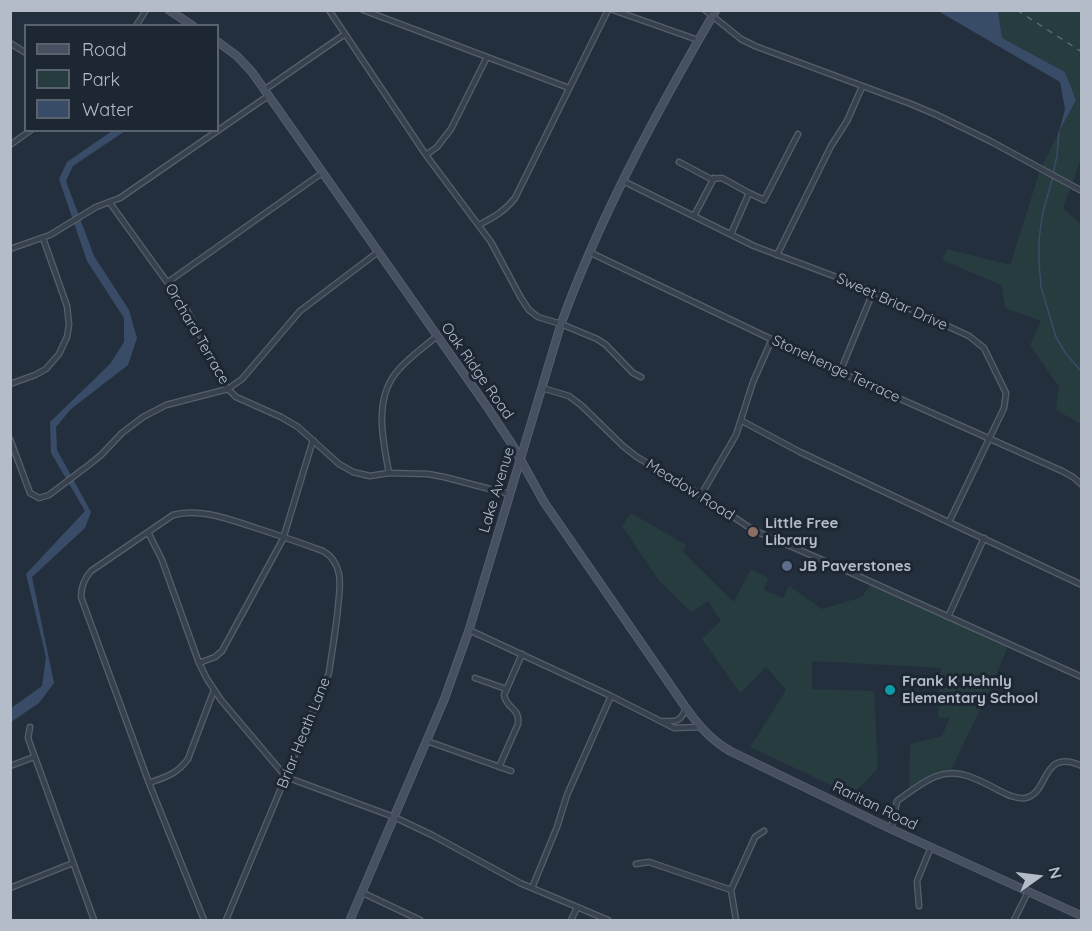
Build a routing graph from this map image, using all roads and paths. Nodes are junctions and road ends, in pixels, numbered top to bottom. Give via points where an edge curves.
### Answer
1 (146, 10) edge
2 (170, 10) edge
3 (329, 10) edge
4 (363, 10) edge
5 (608, 10) edge
6 (613, 10) edge
7 (705, 10) edge
8 (714, 14) edge
9 (137, 24) edge
10 (190, 24) edge
11 (345, 34) junction
12 (698, 40) junction
13 (10, 43) edge
14 (219, 43) edge
15 (24, 52) edge
16 (486, 57) junction
17 (862, 87) junction
18 (569, 88) junction
19 (266, 93) junction
20 (219, 127) edge
21 (28, 132) edge
22 (212, 132) edge
23 (798, 134) dead end
24 (10, 145) edge
25 (426, 155) junction
26 (679, 162) dead end
27 (322, 173) junction
28 (714, 178) junction
29 (623, 181) junction
30 (1082, 191) edge
31 (749, 194) junction
32 (110, 203) junction
33 (694, 216) junction
34 (479, 225) junction
35 (731, 234) junction
36 (43, 238) junction
37 (10, 249) edge
38 (378, 252) junction
39 (589, 252) junction
40 (777, 255) junction
41 (168, 282) junction
42 (873, 292) junction
43 (561, 324) junction
44 (437, 336) junction
45 (772, 339) junction
46 (840, 372) junction
47 (641, 377) dead end
48 (10, 384) edge
49 (542, 388) junction
50 (228, 389) junction
51 (742, 421) junction
52 (10, 439) edge
53 (989, 439) junction
54 (313, 440) junction
55 (520, 459) junction
56 (388, 473) junction
57 (1082, 485) edge
58 (509, 494) junction
59 (701, 495) junction
60 (949, 522) junction
61 (148, 532) junction
62 (284, 537) junction
63 (984, 538) junction
64 (1082, 585) edge
65 (948, 617) junction
66 (469, 630) junction
67 (522, 654) junction
68 (199, 663) junction
69 (1082, 677) edge
70 (475, 678) dead end
71 (506, 689) junction
72 (214, 690) junction
73 (611, 696) junction
74 (686, 708) junction
75 (662, 721) junction
76 (700, 727) junction
77 (30, 728) dead end
78 (427, 741) junction
79 (34, 757) junction
80 (10, 766) edge
81 (1082, 766) edge
82 (499, 767) junction
83 (512, 771) dead end
84 (286, 777) junction
85 (149, 783) junction
86 (394, 817) junction
87 (891, 829) junction
88 (764, 831) dead end
89 (931, 847) junction
90 (73, 863) junction
91 (636, 864) dead end
92 (10, 888) edge
93 (532, 888) junction
94 (731, 890) junction
95 (1028, 892) junction
96 (363, 893) junction
97 (919, 906) dead end
98 (577, 908) junction
99 (1082, 916) edge
100 (94, 921) edge
101 (204, 921) edge
102 (226, 921) edge
103 (350, 921) edge
104 (420, 921) edge
105 (571, 921) edge
106 (608, 921) edge
107 (736, 921) edge
108 (1014, 921) edge

1 - 9 street
2 - 10 main road
3 - 11 street
4 - 16 street
5 - 18 street
6 - 12 street
7 - 8 street
8 - 12 main road, Lake Avenue
8 - 17 street via 741,39 755,46
11 - 19 street
11 - 25 street
12 - 29 main road, Lake Avenue
13 - 15 street
14 - 19 main road, Oak Ridge Road via 243,61
16 - 18 street
16 - 25 street via 452,129
17 - 30 street via 937,115
17 - 40 street
18 - 34 street via 515,198 498,215
19 - 20 street
19 - 27 main road, Oak Ridge Road
21 - 24 street
22 - 32 street
23 - 31 street via 764,200
25 - 34 street
26 - 28 street
27 - 38 main road, Oak Ridge Road
27 - 41 street
28 - 31 street via 722,178
28 - 33 street
29 - 33 street, Sweet Briar Drive
29 - 39 main road, Lake Avenue
31 - 35 street
32 - 36 street
32 - 41 street, Orchard Terrace
33 - 35 street, Sweet Briar Drive
34 - 43 street via 529,310
35 - 40 street, Sweet Briar Drive
36 - 37 street
36 - 48 street via 67,306 67,337 46,369
38 - 44 main road, Oak Ridge Road
38 - 50 street via 300,311 242,379
39 - 43 main road, Lake Avenue
39 - 45 street, Stonehenge Terrace
40 - 42 street, Sweet Briar Drive
41 - 50 street, Orchard Terrace via 190,315
42 - 46 street
42 - 53 street, Sweet Briar Drive via 969,336 984,348 1006,397
43 - 47 street via 597,339
43 - 49 main road, Lake Avenue
44 - 55 main road, Oak Ridge Road
44 - 56 street via 396,372 385,393 382,422
45 - 46 street, Stonehenge Terrace
45 - 51 street via 753,382
46 - 53 street, Stonehenge Terrace
49 - 55 main road, Lake Avenue
49 - 59 street, Meadow Road via 569,396 637,457
50 - 52 street via 166,405 143,417 46,497 32,495 28,489
50 - 54 street, Orchard Terrace via 236,397 298,427
51 - 59 street
51 - 60 street
53 - 57 street, Stonehenge Terrace via 1062,471
53 - 60 street, Sweet Briar Drive
54 - 56 street, Orchard Terrace via 348,470 370,476
54 - 62 street
55 - 58 main road, Lake Avenue
55 - 74 main road, Oak Ridge Road via 537,492
56 - 58 street, Orchard Terrace via 428,474
58 - 66 main road, Lake Avenue
59 - 65 street, Meadow Road via 760,533
60 - 63 street
61 - 62 street, Briar Heath Lane via 172,515 185,512 228,519
61 - 68 street
61 - 85 street, Briar Heath Lane via 96,567 83,582 81,591
62 - 68 street via 222,651
62 - 84 street, Briar Heath Lane via 329,554 339,574 340,590 329,674
63 - 64 street
63 - 65 street
65 - 69 street, Meadow Road
66 - 67 street
66 - 78 main road, Lake Avenue
67 - 71 street
67 - 73 street
68 - 72 street
70 - 71 street
71 - 82 street via 505,702 519,718
72 - 84 street
72 - 85 street via 182,768
73 - 75 street
73 - 93 street via 567,795
74 - 75 street via 679,720
74 - 76 main road, Oak Ridge Road
75 - 76 street via 674,728
76 - 87 main road, Raritan Road via 730,751
77 - 79 street via 27,738
78 - 82 street
78 - 86 main road, Lake Avenue
79 - 80 street
79 - 90 street
81 - 87 street via 1068,761 1058,763 1051,767 1033,795 1023,798 969,776 945,773 932,777 897,801
82 - 83 street
84 - 86 street
84 - 102 street, Briar Heath Lane
85 - 101 street
86 - 93 street
86 - 96 main road, Lake Avenue
87 - 89 main road, Raritan Road
88 - 94 street via 755,837
89 - 95 main road, Raritan Road
89 - 97 street via 917,881
90 - 92 street
90 - 100 street
91 - 94 street via 649,862
93 - 98 street
94 - 107 street
95 - 99 main road, Raritan Road
95 - 108 street
96 - 103 main road, Lake Avenue
96 - 104 street
98 - 105 street
98 - 106 street

